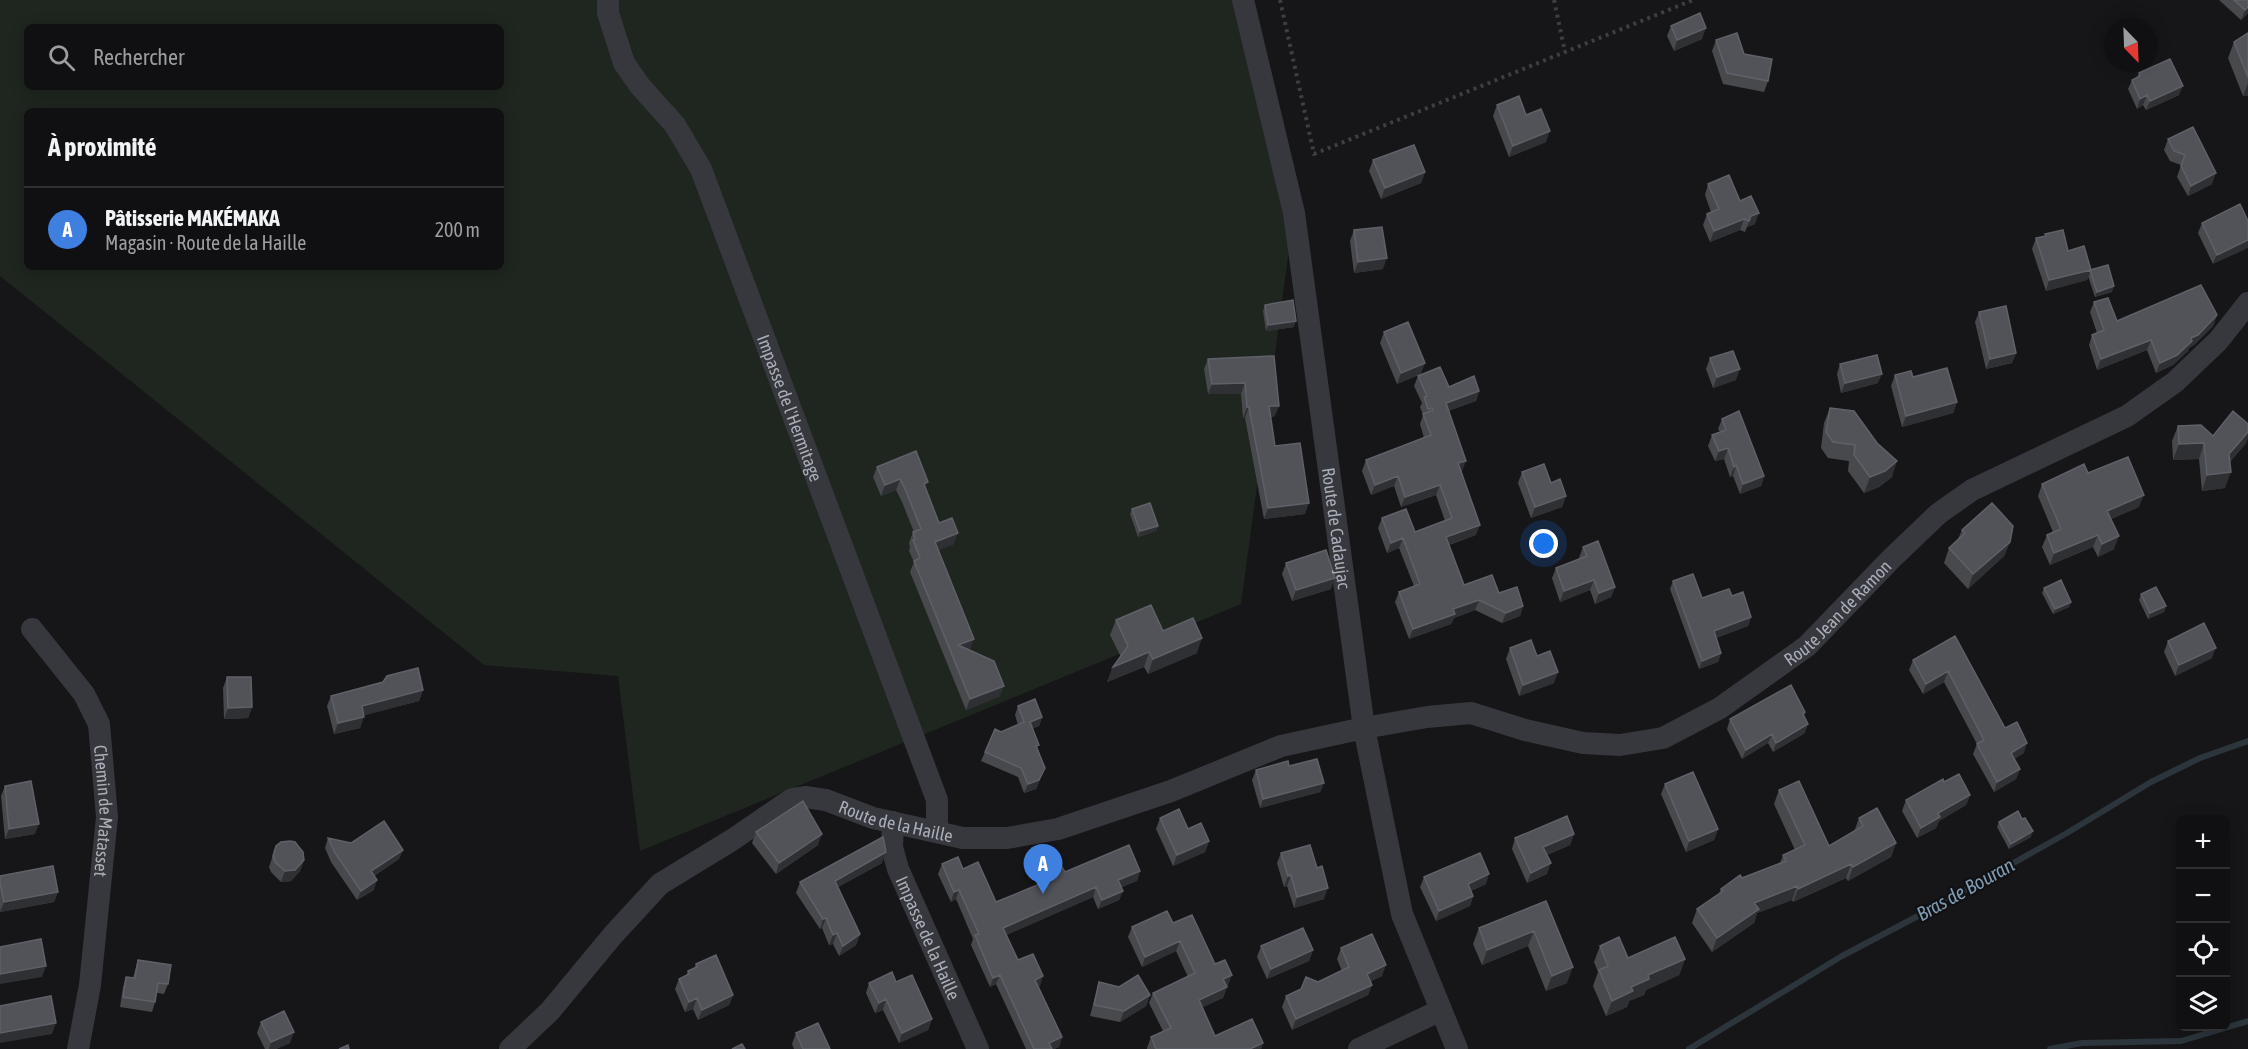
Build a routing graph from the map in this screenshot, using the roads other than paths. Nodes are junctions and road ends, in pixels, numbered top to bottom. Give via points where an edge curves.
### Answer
1 (608, 0) edge
2 (1243, 0) edge
3 (2248, 303) edge
4 (33, 629) dead end
5 (1364, 728) junction
6 (893, 822) junction
7 (937, 832) junction
8 (1442, 1010) junction
9 (78, 1049) edge
10 (510, 1049) edge
11 (978, 1049) edge
12 (1359, 1049) edge
13 (1457, 1049) edge

1 - 7 street, Impasse de l'Hermitage via 624,63 675,125 701,169 937,800
2 - 5 street, Route de Cadaujac via 1294,213
3 - 5 street, Route Jean de Ramon via 2218,341 2175,382 2127,416 1972,490 1938,514 1807,646 1720,708 1663,738 1620,745 1583,743 1471,713
4 - 9 street, Chemin de Matasset via 84,694 99,724 107,817 90,985
5 - 7 street, Route de la Haille via 1281,746 1171,791 1058,829 1006,838 963,838
5 - 8 street, Route de Cadaujac via 1402,914
6 - 7 street, Route de la Haille
6 - 10 street, Route de la Haille via 826,800 792,799 660,884 550,1011
6 - 11 street, Impasse de la Haille via 892,847 898,869
8 - 12 street
8 - 13 street, Route de Cadaujac

